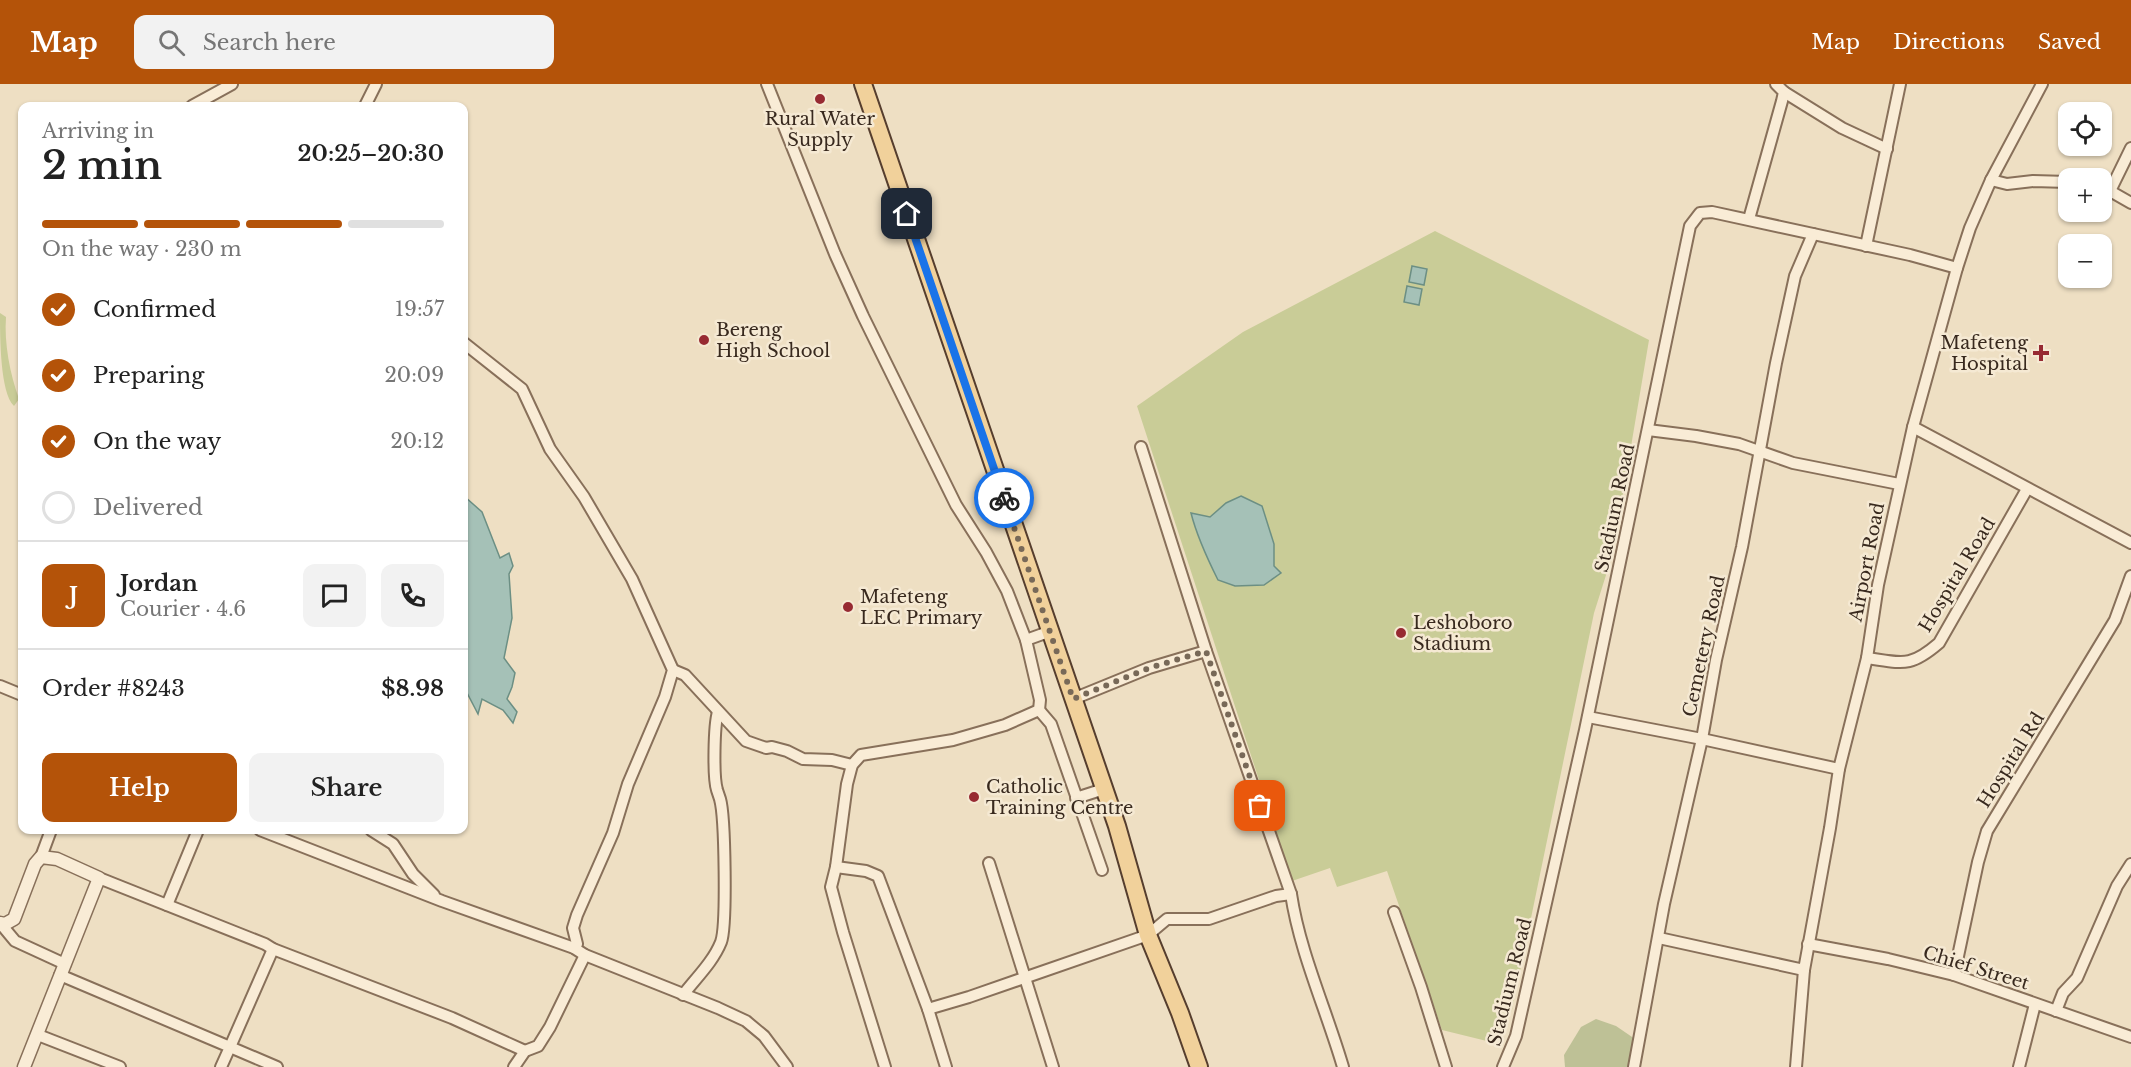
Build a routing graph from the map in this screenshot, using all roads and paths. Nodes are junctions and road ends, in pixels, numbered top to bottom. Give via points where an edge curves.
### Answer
1 (232, 84) edge
2 (376, 84) edge
3 (767, 84) edge
4 (863, 84) edge
5 (1900, 84) edge
6 (2042, 84) edge
7 (1780, 88) edge
8 (199, 102) edge
9 (367, 102) edge
10 (2131, 148) edge
11 (1887, 149) junction
12 (1991, 180) junction
13 (2112, 180) edge
14 (2058, 182) edge
15 (2112, 193) edge
16 (2131, 203) edge
17 (1749, 219) junction
18 (1813, 234) junction
19 (1866, 246) junction
20 (1957, 268) junction
21 (468, 346) edge
22 (1913, 427) junction
23 (1648, 430) junction
24 (1141, 447) dead end
25 (1759, 450) junction
26 (1899, 484) junction
27 (2027, 489) junction
28 (2131, 543) edge
29 (2131, 576) edge
30 (1051, 631) junction
31 (1026, 640) junction
32 (1206, 651) junction
33 (1867, 658) junction
34 (673, 670) junction
35 (0, 686) edge
36 (18, 693) edge
37 (1073, 699) junction
38 (1039, 710) junction
39 (718, 712) junction
40 (1588, 717) junction
41 (1702, 739) junction
42 (852, 765) junction
43 (1839, 769) junction
44 (1104, 789) junction
45 (1076, 798) junction
46 (49, 834) edge
47 (196, 834) edge
48 (270, 834) edge
49 (377, 834) edge
50 (40, 857) junction
51 (988, 863) dead end
52 (2131, 864) edge
53 (836, 867) junction
54 (1102, 870) dead end
55 (99, 878) junction
56 (1291, 894) junction
57 (442, 902) junction
58 (167, 905) junction
59 (1394, 912) dead end
60 (0, 923) edge
61 (1148, 935) junction
62 (1659, 938) junction
63 (1808, 944) junction
64 (574, 948) junction
65 (273, 949) junction
66 (585, 955) junction
67 (62, 970) junction
68 (1804, 970) junction
69 (1954, 975) junction
70 (1026, 978) junction
71 (683, 994) junction
72 (2035, 1004) junction
73 (928, 1009) junction
74 (2056, 1011) junction
75 (38, 1035) junction
76 (2131, 1037) edge
77 (230, 1047) junction
78 (525, 1051) junction
79 (24, 1067) edge
80 (120, 1067) edge
81 (221, 1067) edge
82 (277, 1067) edge
83 (514, 1067) edge
84 (787, 1067) edge
85 (885, 1067) edge
86 (946, 1067) edge
87 (1053, 1067) edge
88 (1199, 1067) edge
89 (1343, 1067) edge
90 (1446, 1067) edge
91 (1503, 1067) edge
92 (1634, 1067) edge
93 (1796, 1067) edge
94 (2019, 1067) edge

1 - 8 street
2 - 9 street
3 - 31 street via 863,316 956,506 1007,591
4 - 30 main road
5 - 11 street
6 - 12 street, Airport Road
7 - 11 street via 1842,128
7 - 17 street
10 - 13 street
11 - 19 street
12 - 14 street via 2007,184
12 - 20 street, Airport Road
15 - 16 street
17 - 18 street, Stadium Road
17 - 23 street, Stadium Road via 1700,213 1690,226
18 - 19 street, Stadium Road
18 - 25 street, Cemetery Road via 1795,276
19 - 20 street, Stadium Road
20 - 22 street, Airport Road
21 - 34 street via 522,389 550,449 584,497 632,579
22 - 26 street, Airport Road
22 - 27 street
23 - 25 street
23 - 40 street, Stadium Road
24 - 32 street
25 - 26 street via 1793,463
25 - 41 street, Cemetery Road
26 - 33 street, Airport Road
27 - 28 street
27 - 33 street, Hospital Road via 1939,643 1922,658 1902,663
29 - 69 street, Hospital Rd via 2115,620 1987,831
30 - 31 street
30 - 37 main road
31 - 38 street
32 - 37 street via 1149,668
32 - 56 street
33 - 43 street, Airport Road
34 - 39 street via 685,675
34 - 64 street via 613,833 577,915
35 - 36 street
37 - 44 main road
38 - 42 street via 953,740 861,755
38 - 45 street via 1051,724
39 - 42 street via 746,741 803,759
39 - 71 street via 716,788 722,814 722,940 713,958
40 - 41 street
40 - 91 street, Stadium Road via 1516,1036
41 - 43 street
41 - 62 street, Cemetery Road
42 - 53 street
43 - 63 street, Airport Road
44 - 45 street
44 - 61 main road
45 - 54 street
46 - 50 street
47 - 58 street
48 - 57 street
49 - 57 street via 393,844 420,884
50 - 55 street via 57,859
50 - 60 street via 15,919
51 - 70 street
52 - 74 street via 2117,886 2078,978 2063,993
53 - 73 street via 878,876
53 - 85 street via 831,887
55 - 58 street
55 - 67 street
56 - 61 street via 1209,919 1167,919
56 - 89 street via 1296,926
57 - 64 street
58 - 65 street
59 - 90 street
60 - 67 street via 15,941
61 - 70 street
61 - 88 main road
62 - 68 street
62 - 92 street, Cemetery Road
63 - 68 street, Airport Road
63 - 69 street, Chief Street
64 - 66 street
65 - 77 street
65 - 78 street via 452,1018
66 - 71 street
66 - 78 street via 550,1027 538,1046
67 - 75 street
67 - 77 street
68 - 93 street, Airport Road
69 - 72 street, Chief Street
70 - 73 street
70 - 87 street
71 - 84 street via 746,1021 764,1036
72 - 74 street, Chief Street
72 - 94 street
73 - 86 street
74 - 76 street, Chief Street
75 - 79 street
75 - 80 street
77 - 81 street
77 - 82 street
78 - 83 street

